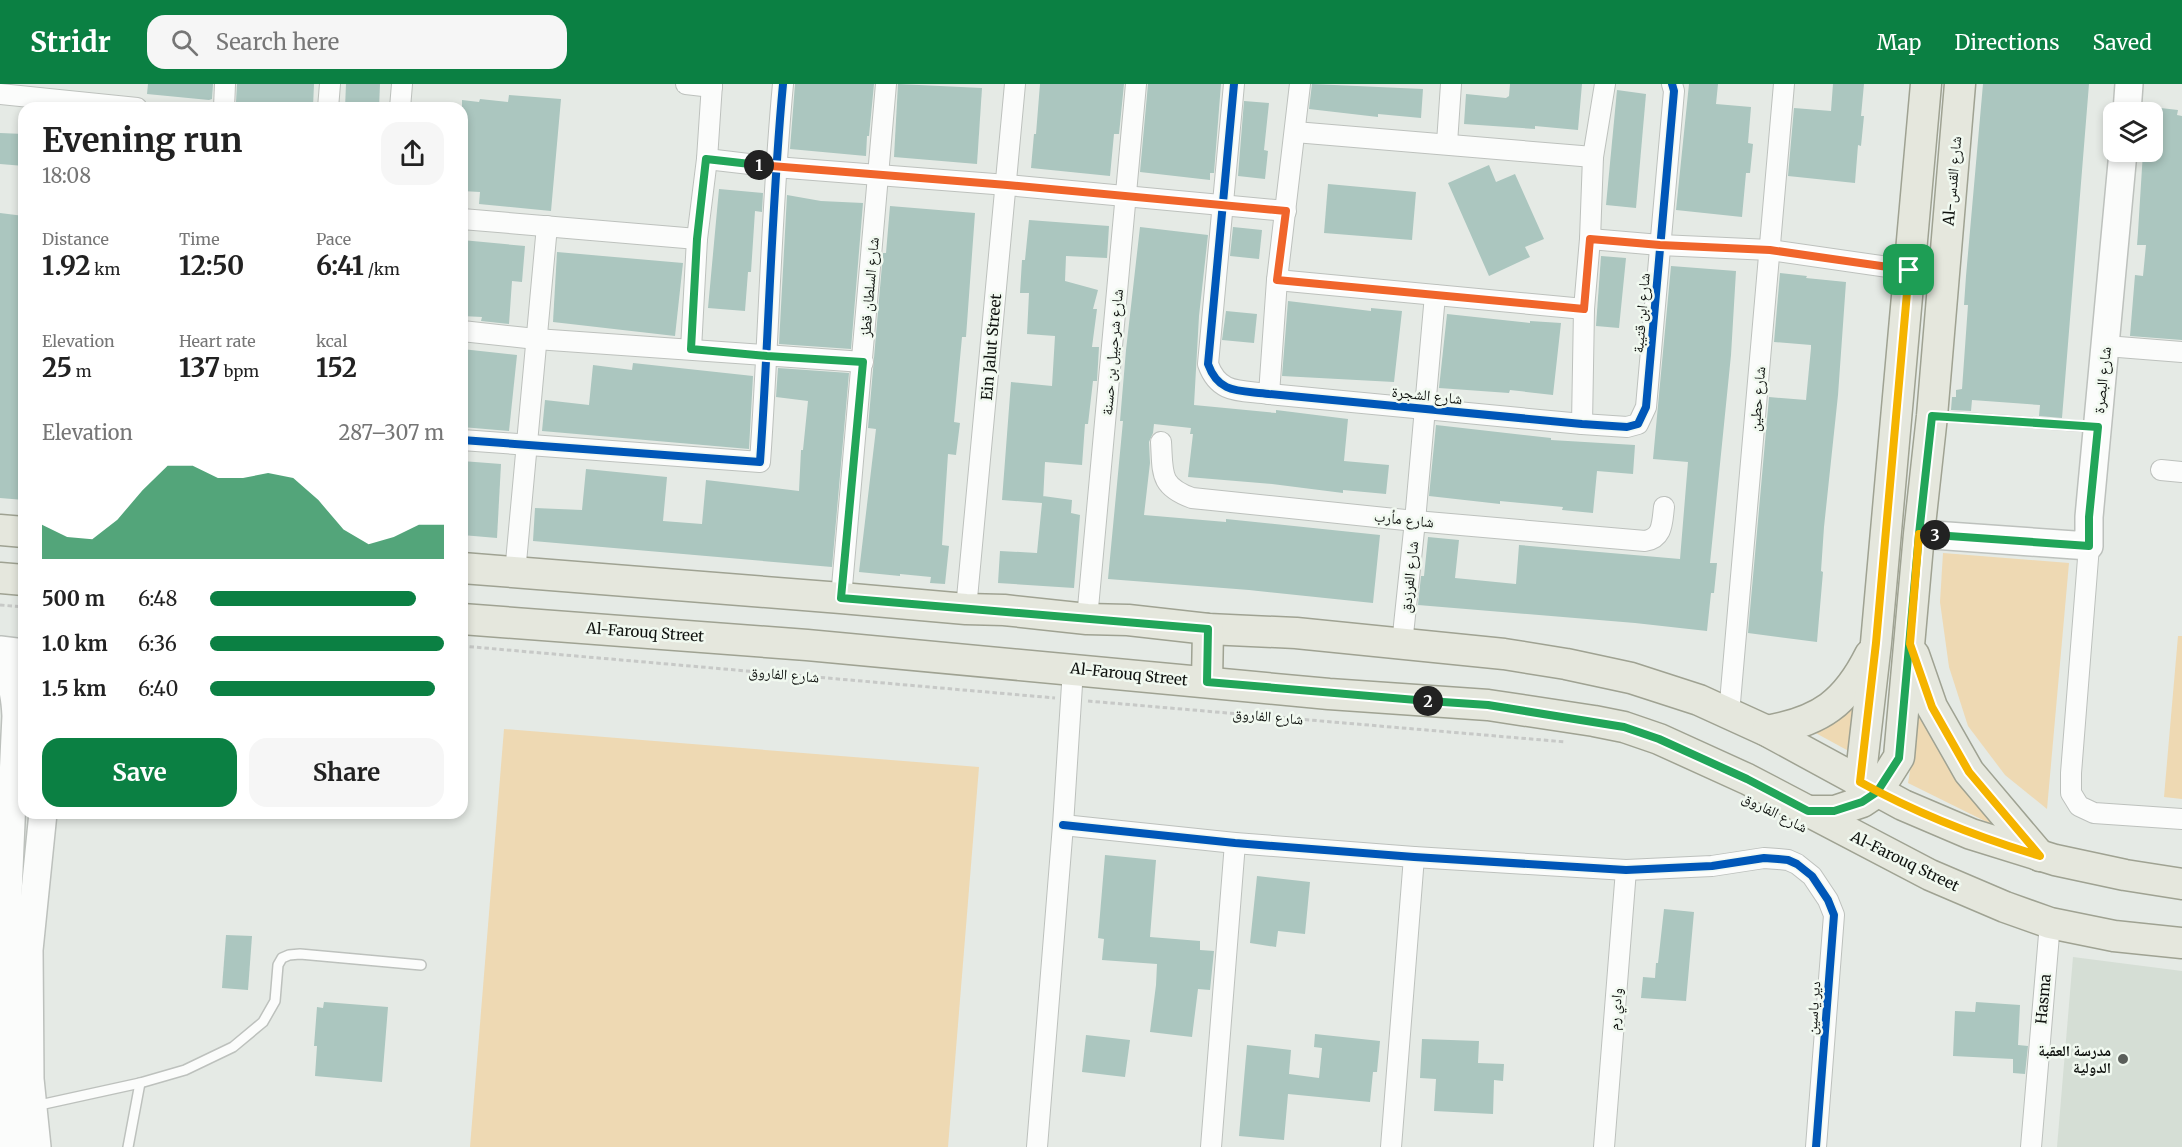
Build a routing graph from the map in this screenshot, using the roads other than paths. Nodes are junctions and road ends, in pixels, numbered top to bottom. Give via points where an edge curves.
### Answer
1 (225, 84) edge
2 (330, 84) edge
3 (402, 84) edge
4 (686, 84) edge
5 (783, 84) edge
6 (886, 84) edge
7 (1015, 84) edge
8 (1136, 84) edge
9 (1234, 84) edge
10 (1300, 84) edge
11 (1451, 84) edge
12 (1605, 84) edge
13 (1672, 84) edge
14 (1784, 84) edge
15 (1926, 84) edge
16 (2129, 84) edge
17 (712, 85) edge
18 (1959, 87) edge
19 (0, 94) edge
20 (100, 98) edge
21 (115, 102) edge
22 (224, 102) edge
23 (328, 102) edge
24 (400, 102) edge
25 (2128, 102) edge
26 (1295, 132) junction
27 (1447, 143) junction
28 (1593, 157) junction
29 (706, 159) junction
30 (2122, 162) edge
31 (775, 166) junction
32 (879, 174) junction
33 (1007, 185) junction
34 (1126, 195) junction
35 (1224, 206) junction
36 (1286, 211) junction
37 (468, 219) edge
38 (547, 226) junction
39 (697, 239) junction
40 (1590, 239) junction
41 (1660, 245) junction
42 (1770, 250) junction
43 (1909, 270) junction
44 (1277, 280) junction
45 (1435, 295) junction
46 (1584, 309) junction
47 (468, 332) edge
48 (536, 339) junction
49 (2106, 346) junction
50 (691, 349) junction
51 (2182, 352) edge
52 (767, 356) junction
53 (863, 362) junction
54 (1269, 394) junction
55 (1425, 408) junction
56 (1932, 416) junction
57 (1581, 424) junction
58 (1628, 427) joint
59 (2098, 427) junction
60 (468, 440) edge
61 (1161, 442) dead end
62 (526, 445) junction
63 (2161, 470) dead end
64 (2182, 472) edge
65 (1664, 507) dead end
66 (1415, 521) junction
67 (0, 530) edge
68 (18, 532) edge
69 (1919, 534) junction
70 (2089, 546) junction
71 (468, 569) edge
72 (515, 573) junction
73 (0, 578) edge
74 (18, 580) edge
75 (841, 598) junction
76 (966, 609) junction
77 (468, 619) edge
78 (1087, 619) junction
79 (1208, 629) junction
80 (1876, 643) junction
81 (1402, 644) junction
82 (1910, 644) junction
83 (0, 650) edge
84 (18, 652) edge
85 (0, 661) edge
86 (1074, 669) junction
87 (1207, 682) junction
88 (1729, 714) junction
89 (1767, 730) junction
90 (1867, 792) junction
91 (1808, 811) junction
92 (11, 815) junction
93 (18, 815) edge
94 (41, 819) edge
95 (2182, 819) edge
96 (1063, 825) junction
97 (1236, 843) junction
98 (1876, 848) junction
99 (2040, 856) junction
100 (1414, 857) junction
101 (1626, 870) junction
102 (2182, 884) edge
103 (2050, 923) junction
104 (2182, 943) edge
105 (421, 965) dead end
106 (14, 1079) edge
107 (141, 1083) junction
108 (16, 1110) edge
109 (13, 1147) edge
110 (37, 1147) edge
111 (128, 1147) edge
112 (1037, 1147) edge
113 (1211, 1147) edge
114 (1391, 1147) edge
115 (1604, 1147) edge
116 (1816, 1147) edge
117 (2031, 1147) edge

1 - 22 street
2 - 23 street
3 - 24 street
4 - 17 street
5 - 31 street
6 - 32 street, شارع السلطان قطز
7 - 33 street, Ein Jalut Street
8 - 34 street, شارع شرحبيل بن حسنة
9 - 35 street
10 - 26 street
11 - 27 street
12 - 28 street
13 - 41 street, شارع ابن قتيبة
14 - 42 street, شارع حطين
15 - 43 main road
16 - 25 street
17 - 29 street
18 - 56 main road, Al-شارع القدس
19 - 20 street
20 - 21 street
26 - 27 street
26 - 36 street
27 - 28 street
28 - 40 street
29 - 31 street
29 - 39 street
30 - 49 street, شارع البصرة
31 - 32 street
31 - 52 street
32 - 33 street
32 - 53 street, شارع السلطان قطز
33 - 34 street
33 - 76 street, Ein Jalut Street
34 - 35 street
34 - 78 street, شارع شرحبيل بن حسنة
35 - 36 street
35 - 54 street, شارع الشجرة via 1208,364 1215,381 1224,387
36 - 44 street
37 - 38 street
38 - 39 street
38 - 48 street
39 - 50 street
40 - 41 street
40 - 46 street
41 - 42 street
41 - 58 street, شارع ابن قتيبة via 1646,406 1638,424
42 - 43 street
42 - 88 street, شارع حطين
43 - 80 main road
44 - 45 street
44 - 54 street
45 - 46 street
45 - 55 street, شارع الفرزدق
46 - 57 street
47 - 48 street
48 - 50 street
48 - 62 street
49 - 51 street
49 - 59 street, شارع البصرة
50 - 52 street
52 - 53 street
52 - 62 street via 760,462
53 - 75 street, شارع السلطان قطز
54 - 55 street, شارع الشجرة
55 - 57 street, شارع الشجرة
55 - 66 street, شارع الفرزدق
56 - 59 lane
56 - 69 main road, Al-شارع القدس
57 - 58 street, شارع الشجرة
59 - 70 street, شارع البصرة
60 - 62 street
61 - 66 street, شارع مأرب via 1166,480 1174,491 1192,498
62 - 72 street
63 - 64 street
65 - 66 street, شارع مأرب via 1659,534 1645,542
66 - 81 street, شارع الفرزدق
67 - 68 main road
69 - 70 street
69 - 82 main road, Al-شارع القدس
70 - 95 street via 2071,793 2079,806 2094,813
71 - 72 main road
72 - 75 main road
73 - 74 main road
75 - 76 main road
76 - 78 main road
77 - 86 main road, Al-Farouq Street
78 - 79 main road
79 - 81 main road
79 - 87 main road
80 - 89 main road via 1859,678 1841,699 1792,726
80 - 90 main road
81 - 88 main road via 1566,664 1631,678
82 - 90 main road, Al-شارع القدس via 1899,758
82 - 99 main road via 1932,707 1959,756
83 - 84 street
85 - 92 street via 11,681 15,702
86 - 87 main road, Al-Farouq Street
86 - 96 street
87 - 91 main road, Al-Farouq Street via 1488,705 1624,727 1747,779
88 - 89 main road
89 - 90 main road
90 - 91 main road via 1834,811
90 - 98 main road via 1868,828
90 - 99 main road via 1971,834
91 - 98 main road, Al-Farouq Street
92 - 93 street
92 - 106 street via 3,1040
94 - 106 street
96 - 97 street
96 - 112 street
97 - 100 street
97 - 113 street
98 - 103 main road, Al-Farouq Street via 1940,879
99 - 102 main road
100 - 101 street
100 - 114 street
101 - 115 street, وادي رم
101 - 116 street, دير ياسين via 1712,866 1764,858 1788,860 1812,876 1834,915
103 - 104 main road, Al-Farouq Street via 2114,936
103 - 117 street, Hasma
105 - 107 lane via 289,955 278,965 275,1001 263,1022 233,1047 185,1070
106 - 108 street
107 - 108 lane
107 - 111 lane
108 - 109 street
108 - 110 street

